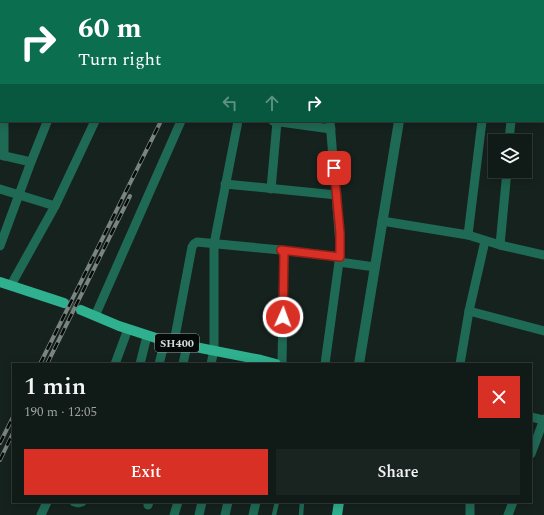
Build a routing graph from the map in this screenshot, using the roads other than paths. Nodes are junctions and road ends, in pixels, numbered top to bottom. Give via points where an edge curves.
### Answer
1 (4, 122) edge
2 (47, 122) edge
3 (95, 122) edge
4 (181, 122) edge
5 (238, 122) edge
6 (275, 122) edge
7 (292, 122) edge
8 (399, 122) edge
9 (482, 122) edge
10 (511, 122) edge
11 (331, 125) edge
12 (510, 134) edge
13 (2, 156) edge
14 (31, 162) junction
15 (505, 178) edge
16 (225, 184) junction
17 (0, 189) edge
18 (271, 189) junction
19 (19, 194) junction
20 (337, 195) junction
21 (55, 206) junction
22 (382, 221) junction
23 (468, 235) junction
24 (485, 241) junction
25 (214, 244) junction
26 (500, 245) junction
27 (0, 246) edge
28 (281, 250) junction
29 (544, 255) edge
30 (340, 260) junction
31 (375, 267) junction
32 (0, 282) edge
33 (11, 285) junction
34 (64, 303) tunnel mouth
35 (81, 310) tunnel mouth
36 (469, 311) junction
37 (95, 316) junction
38 (128, 329) junction
39 (544, 331) edge
40 (147, 336) junction
41 (169, 341) junction
42 (187, 345) junction
43 (214, 350) junction
44 (240, 360) edge
45 (261, 362) edge
46 (114, 363) edge
47 (140, 363) edge
48 (160, 363) edge
49 (183, 363) edge
50 (211, 363) edge
51 (282, 363) edge
52 (326, 363) edge
53 (359, 363) edge
54 (460, 363) edge
55 (532, 418) edge
56 (544, 419) edge
57 (532, 451) edge
58 (47, 503) edge
59 (178, 503) edge
60 (202, 503) edge
61 (228, 503) edge
62 (256, 503) edge
63 (277, 503) edge
64 (302, 503) edge
65 (339, 503) edge
66 (470, 503) edge
67 (513, 503) edge
68 (41, 515) edge
69 (174, 515) edge
70 (199, 515) edge
71 (225, 515) edge
72 (253, 515) edge
73 (274, 515) edge
74 (301, 515) edge
75 (337, 515) edge
76 (470, 515) edge
77 (508, 515) edge

1 - 13 street
2 - 14 street
3 - 21 street
4 - 37 street
5 - 16 street
6 - 18 street
7 - 11 street
8 - 22 street
9 - 23 street
10 - 12 street
11 - 20 street
13 - 14 street
14 - 19 street
15 - 26 street
16 - 18 street
16 - 25 street
17 - 19 street
18 - 20 street
19 - 21 street
19 - 27 street
20 - 30 street
21 - 33 street
22 - 23 street
22 - 31 street
23 - 24 street
24 - 26 street
24 - 36 street
25 - 28 street
25 - 41 street via 197,242 192,247
25 - 43 street
26 - 29 street
28 - 30 street
28 - 51 street via 284,254
30 - 31 street
30 - 52 street
31 - 53 street
32 - 33 main road
33 - 34 main road
35 - 37 main road, SH400
36 - 39 street
36 - 54 street
37 - 38 main road, SH400
38 - 40 main road, SH400
38 - 46 street
40 - 41 main road, SH400
40 - 47 street
41 - 42 main road, SH400
41 - 48 street
42 - 43 main road, SH400
42 - 49 street
43 - 44 main road, SH400
43 - 50 street
44 - 45 main road, SH400
55 - 56 street
56 - 57 street
58 - 68 street
59 - 69 street
60 - 70 street
61 - 71 street
62 - 72 street
63 - 73 lane
64 - 74 lane
65 - 75 main road
66 - 76 street
67 - 77 street

